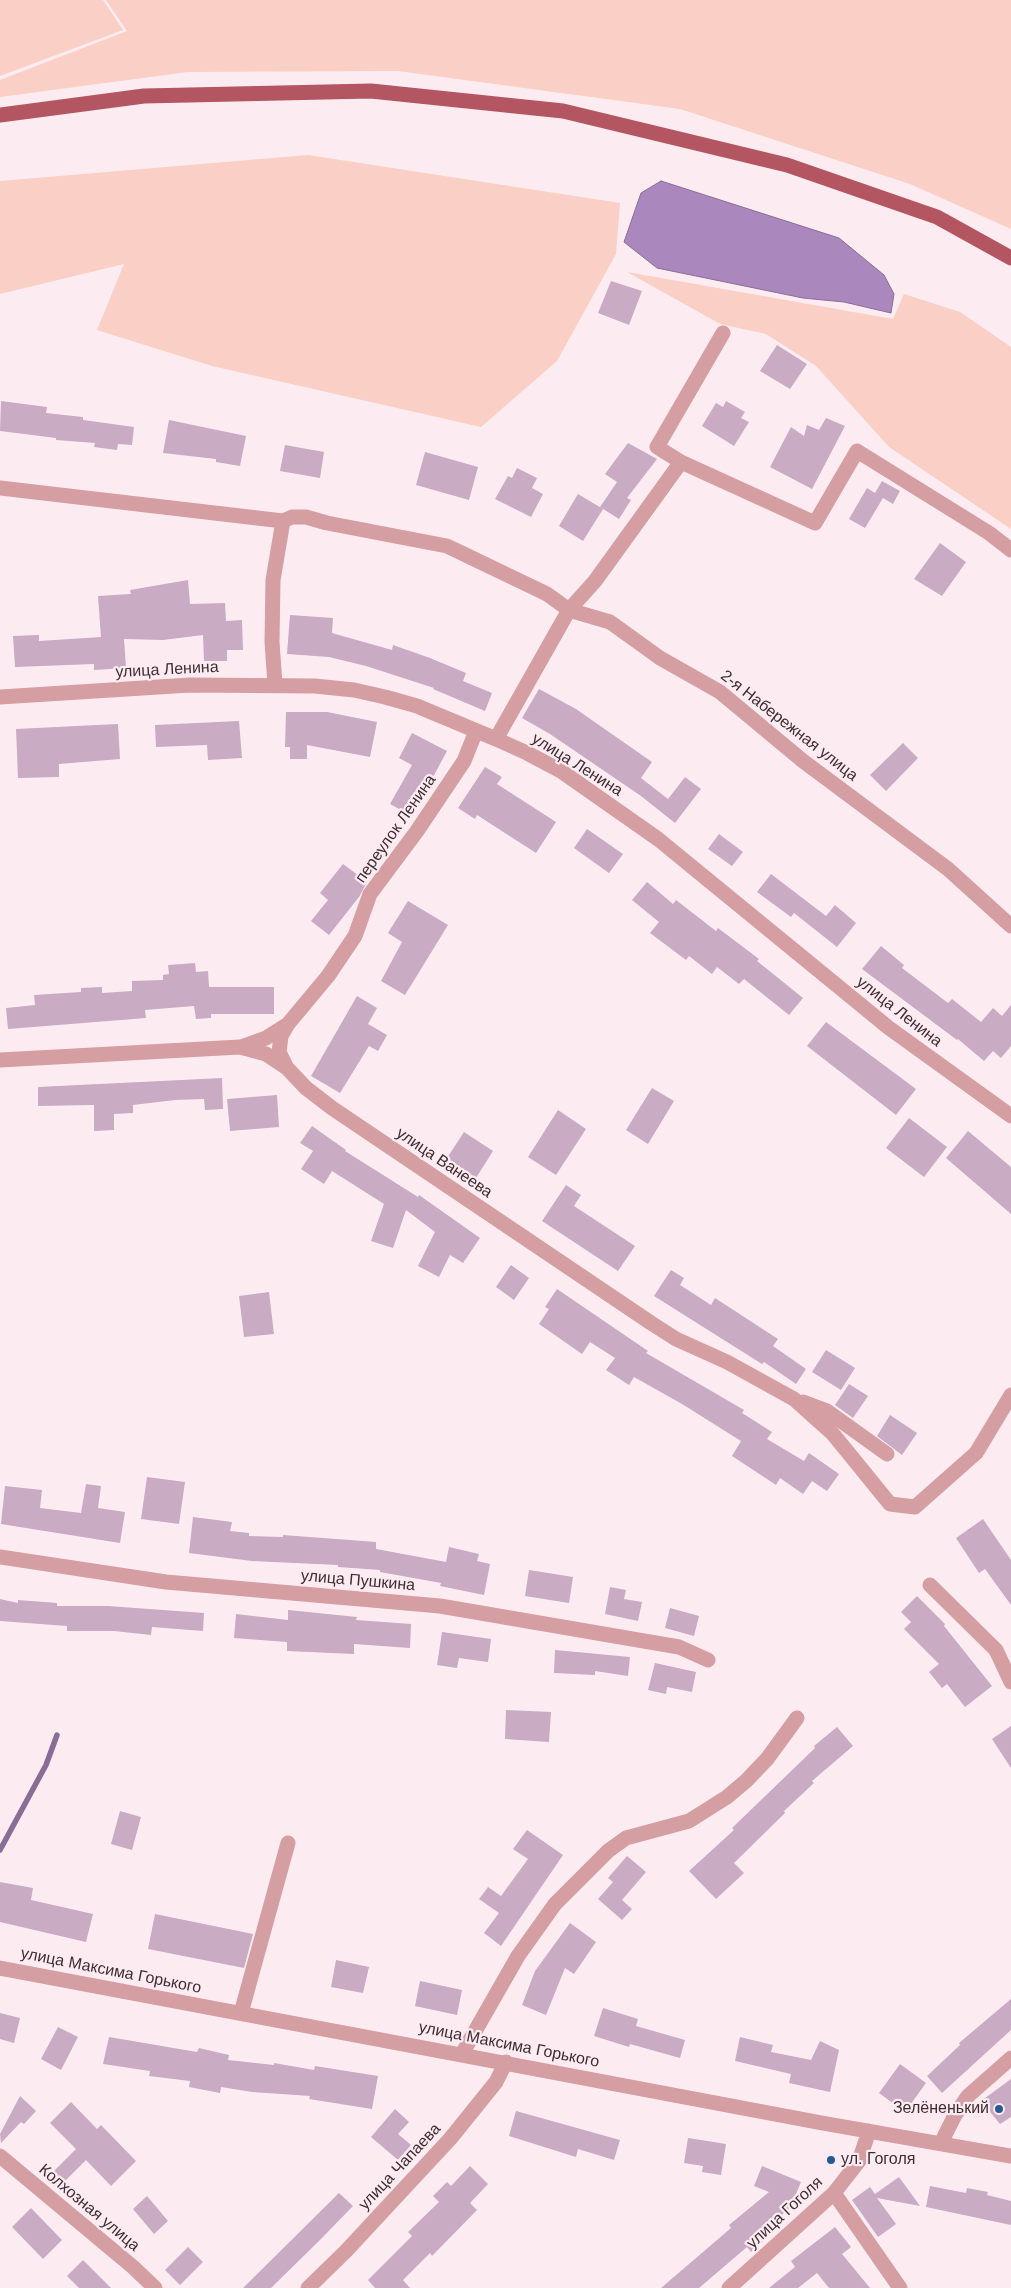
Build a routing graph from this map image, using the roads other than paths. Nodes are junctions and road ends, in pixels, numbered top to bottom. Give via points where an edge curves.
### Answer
1 (0, 115) edge
2 (1011, 258) edge
3 (723, 333) dead end
4 (681, 462) junction
5 (0, 488) edge
6 (283, 521) junction
7 (1011, 550) edge
8 (569, 610) junction
9 (275, 684) junction
10 (0, 691) edge
11 (0, 696) edge
12 (476, 731) junction
13 (496, 739) junction
14 (1011, 926) edge
15 (288, 1024) junction
16 (240, 1047) junction
17 (0, 1060) edge
18 (287, 1068) junction
19 (1011, 1116) edge
20 (1011, 1395) edge
21 (794, 1399) junction
22 (887, 1454) dead end
23 (0, 1557) edge
24 (930, 1585) dead end
25 (708, 1660) dead end
26 (1011, 1682) edge
27 (797, 1718) dead end
28 (288, 1843) dead end
29 (0, 1968) edge
30 (241, 2013) junction
31 (462, 2054) junction
32 (1011, 2058) edge
33 (506, 2062) junction
34 (869, 2131) junction
35 (941, 2143) junction
36 (0, 2156) edge
37 (1011, 2156) edge
38 (834, 2193) junction
39 (155, 2288) edge
40 (308, 2288) edge
41 (729, 2288) edge
42 (900, 2288) edge

1 - 2 main road via 144,96 371,91 563,111 787,165 937,217
3 - 4 street via 657,447
4 - 7 street via 815,523 857,451 989,532
4 - 8 street via 595,581
5 - 6 street, 2-я Набережная улица
6 - 8 street, 2-я Набережная улица via 306,517 447,546 547,594
6 - 9 street via 273,580
8 - 13 street
8 - 14 street, 2-я Набережная улица via 610,622 660,658 720,692 803,761 948,869
9 - 11 street, улица Ленина via 190,685
9 - 12 street, улица Ленина via 344,689 385,697
10 - 11 street
12 - 13 street, улица Ленина
12 - 15 street, переулок Ленина via 464,761 370,894 355,936 328,976
13 - 19 street, улица Ленина via 560,771 658,839 889,1028
15 - 16 street, переулок Ленина via 266,1038
15 - 18 street via 281,1036 279,1052
16 - 17 street, улица Ванеева
16 - 18 street, улица Ванеева via 266,1054
18 - 21 street, улица Ванеева via 332,1108 651,1323
20 - 21 street, улица Ванеева via 976,1453 914,1507 890,1504 833,1434
21 - 22 street via 827,1411
23 - 25 street, улица Пушкина via 166,1582 440,1606 679,1647
24 - 26 street via 996,1650
27 - 31 street via 767,1758 726,1797 689,1821 626,1838 555,1904 518,1956
28 - 30 street
29 - 30 street, улица Максима Горького
30 - 31 street, улица Максима Горького
31 - 33 street, улица Максима Горького
32 - 35 street via 968,2096 954,2115
33 - 34 street, улица Максима Горького
33 - 40 street, улица Чапаева via 496,2082 450,2139
34 - 35 street, улица Максима Горького
34 - 38 street, улица Гоголя via 859,2161
35 - 37 street, улица Максима Горького
36 - 39 street, Колхозная улица
38 - 41 street, улица Гоголя
38 - 42 street

